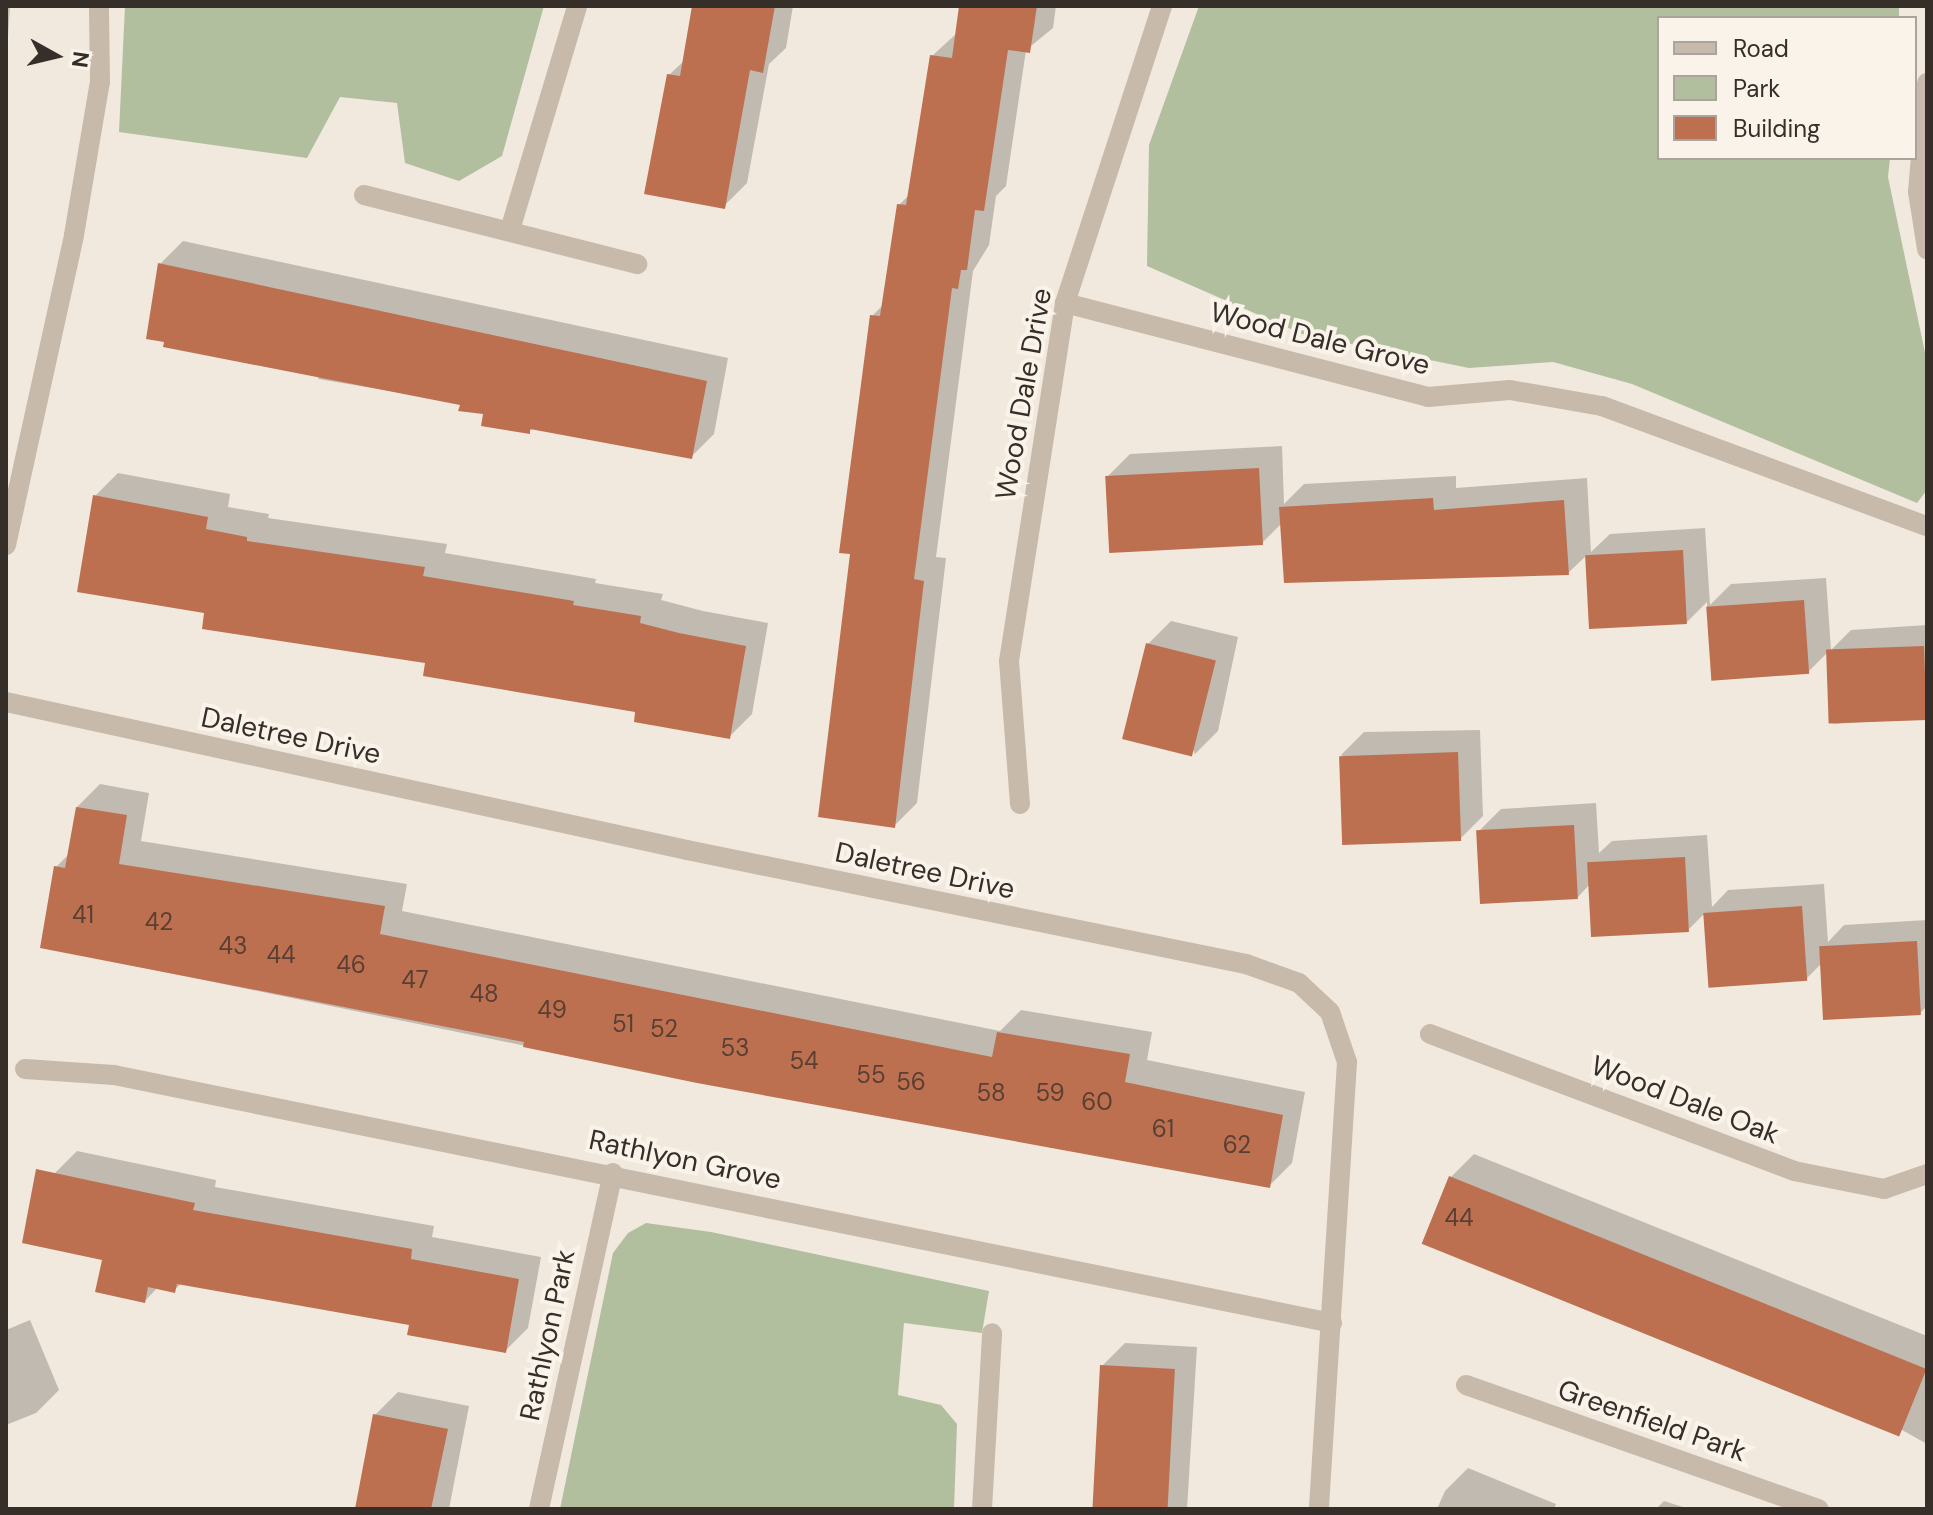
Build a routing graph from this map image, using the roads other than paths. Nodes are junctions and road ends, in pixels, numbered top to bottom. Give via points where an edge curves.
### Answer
1 (99, 6) edge
2 (577, 6) edge
3 (1162, 6) edge
4 (1927, 83) edge
5 (364, 195) dead end
6 (510, 230) junction
7 (1927, 249) edge
8 (637, 264) dead end
9 (1065, 303) junction
10 (1927, 526) edge
11 (6, 545) edge
12 (6, 702) edge
13 (1020, 804) dead end
14 (1430, 1034) dead end
15 (25, 1069) dead end
16 (613, 1173) junction
17 (1926, 1175) edge
18 (1332, 1323) junction
19 (992, 1333) dead end
20 (1466, 1385) dead end
21 (539, 1509) edge
22 (982, 1509) edge
23 (1319, 1509) edge
24 (1819, 1509) edge

1 - 11 street via 100,82 77,220
2 - 6 street
3 - 9 street, Wood Dale Drive
4 - 7 street via 1918,192
5 - 6 street
6 - 8 street
9 - 10 street, Wood Dale Grove via 1428,397 1510,390 1602,406
9 - 13 street, Wood Dale Drive via 1009,661
12 - 18 street, Daletree Drive via 1276,971 1299,983 1330,1012 1347,1062
14 - 17 street, Wood Dale Oak via 1794,1171 1884,1189
15 - 16 street, Rathlyon Grove via 114,1075
16 - 18 street, Rathlyon Grove
16 - 21 street, Rathlyon Park
18 - 23 street, Daletree Drive
19 - 22 street
20 - 24 street, Greenfield Park

